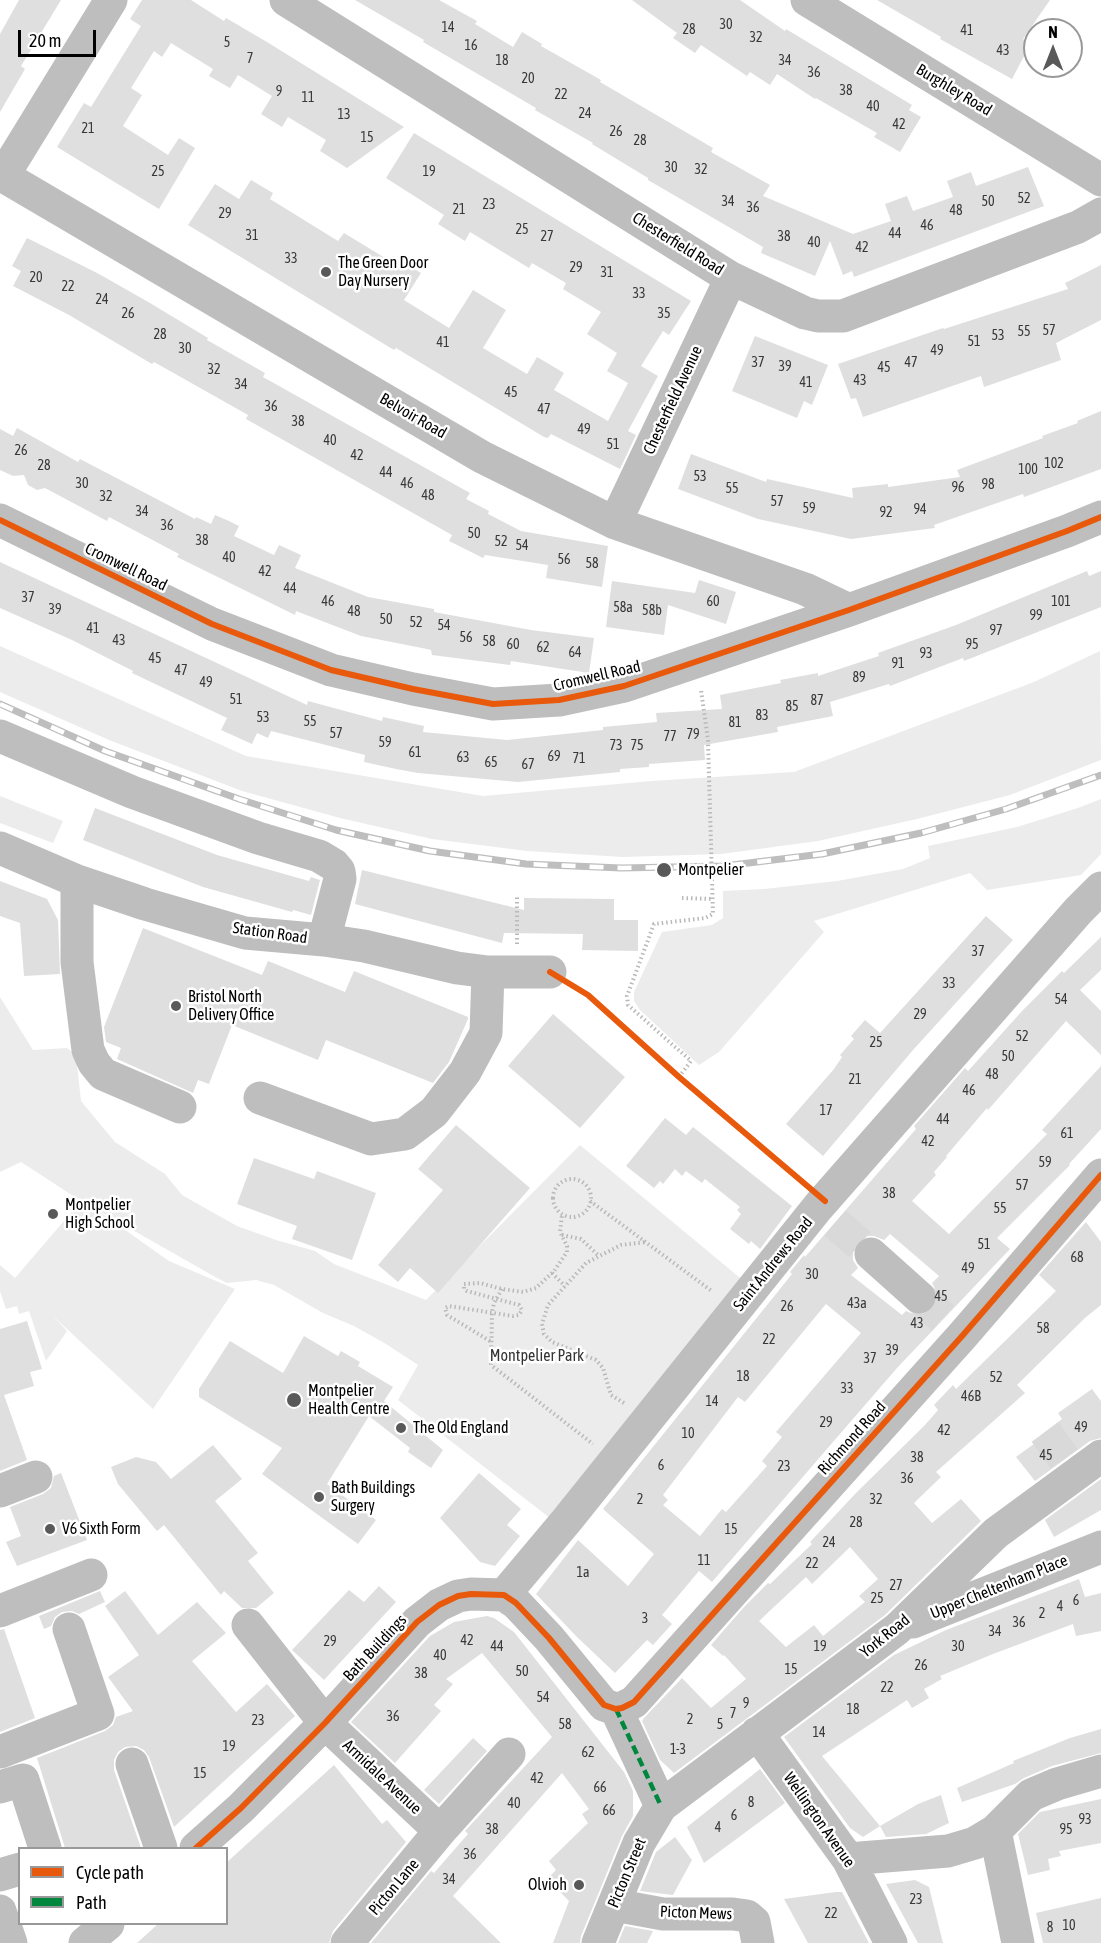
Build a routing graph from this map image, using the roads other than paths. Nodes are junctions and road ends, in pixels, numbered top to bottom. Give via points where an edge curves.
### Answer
1 (111, 0) edge
2 (286, 0) edge
3 (807, 0) edge
4 (1, 175) edge
5 (1101, 180) edge
6 (1101, 214) edge
7 (731, 278) junction
8 (1101, 517) edge
9 (0, 520) edge
10 (615, 522) junction
11 (849, 610) junction
12 (0, 736) edge
13 (0, 848) edge
14 (77, 881) junction
15 (1101, 888) edge
16 (324, 940) junction
17 (502, 972) junction
18 (550, 972) road end
19 (260, 1098) dead end
20 (180, 1107) dead end
21 (1101, 1175) edge
22 (871, 1254) tunnel mouth
23 (919, 1297) tunnel mouth
24 (1081, 1464) edge
25 (36, 1476) dead end
26 (0, 1491) edge
27 (1101, 1547) edge
28 (91, 1575) dead end
29 (504, 1595) junction
30 (0, 1611) edge
31 (248, 1625) dead end
32 (69, 1629) dead end
33 (897, 1629) junction
34 (616, 1709) junction
35 (325, 1723) junction
36 (757, 1733) junction
37 (0, 1752) edge
38 (510, 1754) dead end
39 (132, 1764) dead end
40 (1101, 1772) edge
41 (0, 1787) edge
42 (661, 1806) junction
43 (440, 1831) junction
44 (995, 1831) junction
45 (45, 1847) edge
46 (161, 1847) edge
47 (197, 1847) edge
48 (848, 1859) junction
49 (18, 1870) edge
50 (0, 1875) edge
51 (614, 1905) junction
52 (0, 1911) edge
53 (106, 1925) edge
54 (11, 1943) edge
55 (85, 1943) edge
56 (347, 1943) edge
57 (598, 1943) edge
58 (758, 1943) edge
59 (891, 1943) edge
60 (1018, 1943) edge

1 - 4 street
2 - 7 street, Chesterfield Road
3 - 5 street, Burghley Road
4 - 10 street, Belvoir Road via 482,457
6 - 7 street, Chesterfield Road via 1078,227 843,316 805,314
7 - 10 street, Chesterfield Avenue
8 - 11 street, Cromwell Road
9 - 11 street, Cromwell Road via 212,624 331,670 493,704 559,700 624,686
10 - 11 street, Belvoir Road via 805,589
12 - 16 street via 173,808 326,859 339,872 340,879
13 - 14 street, Station Road
14 - 16 street, Station Road via 245,933
14 - 20 street via 76,962 88,1050 103,1074
15 - 29 street, Saint Andrews Road via 735,1311
16 - 17 street, Station Road via 457,968
17 - 18 street, Station Road
17 - 19 street via 486,1033 465,1072 434,1112 405,1134 370,1139
21 - 34 street, Richmond Road via 953,1327 634,1701
22 - 23 street
24 - 33 street, York Road via 996,1533
25 - 26 street
27 - 33 street, Upper Cheltenham Place
28 - 30 street
29 - 34 street via 549,1638 604,1705
29 - 35 street, Bath Buildings via 471,1594 455,1587 417,1622
31 - 35 street, Armidale Avenue
32 - 37 street via 98,1714
33 - 36 street, York Road
34 - 42 street
35 - 43 street, Armidale Avenue
35 - 47 street, Bath Buildings
36 - 42 street, York Road
36 - 48 street, Wellington Avenue
38 - 43 street, Picton Lane
39 - 46 street
40 - 44 street via 1031,1795
41 - 45 street via 23,1780
42 - 51 street, Picton Street via 639,1843
43 - 56 street, Picton Lane
44 - 48 street via 975,1843 948,1851
44 - 60 street
48 - 59 street, Wellington Avenue
49 - 50 street
51 - 57 street, Picton Street
51 - 58 street, Picton Mews via 663,1914 747,1916 754,1922
52 - 54 street
53 - 55 street

